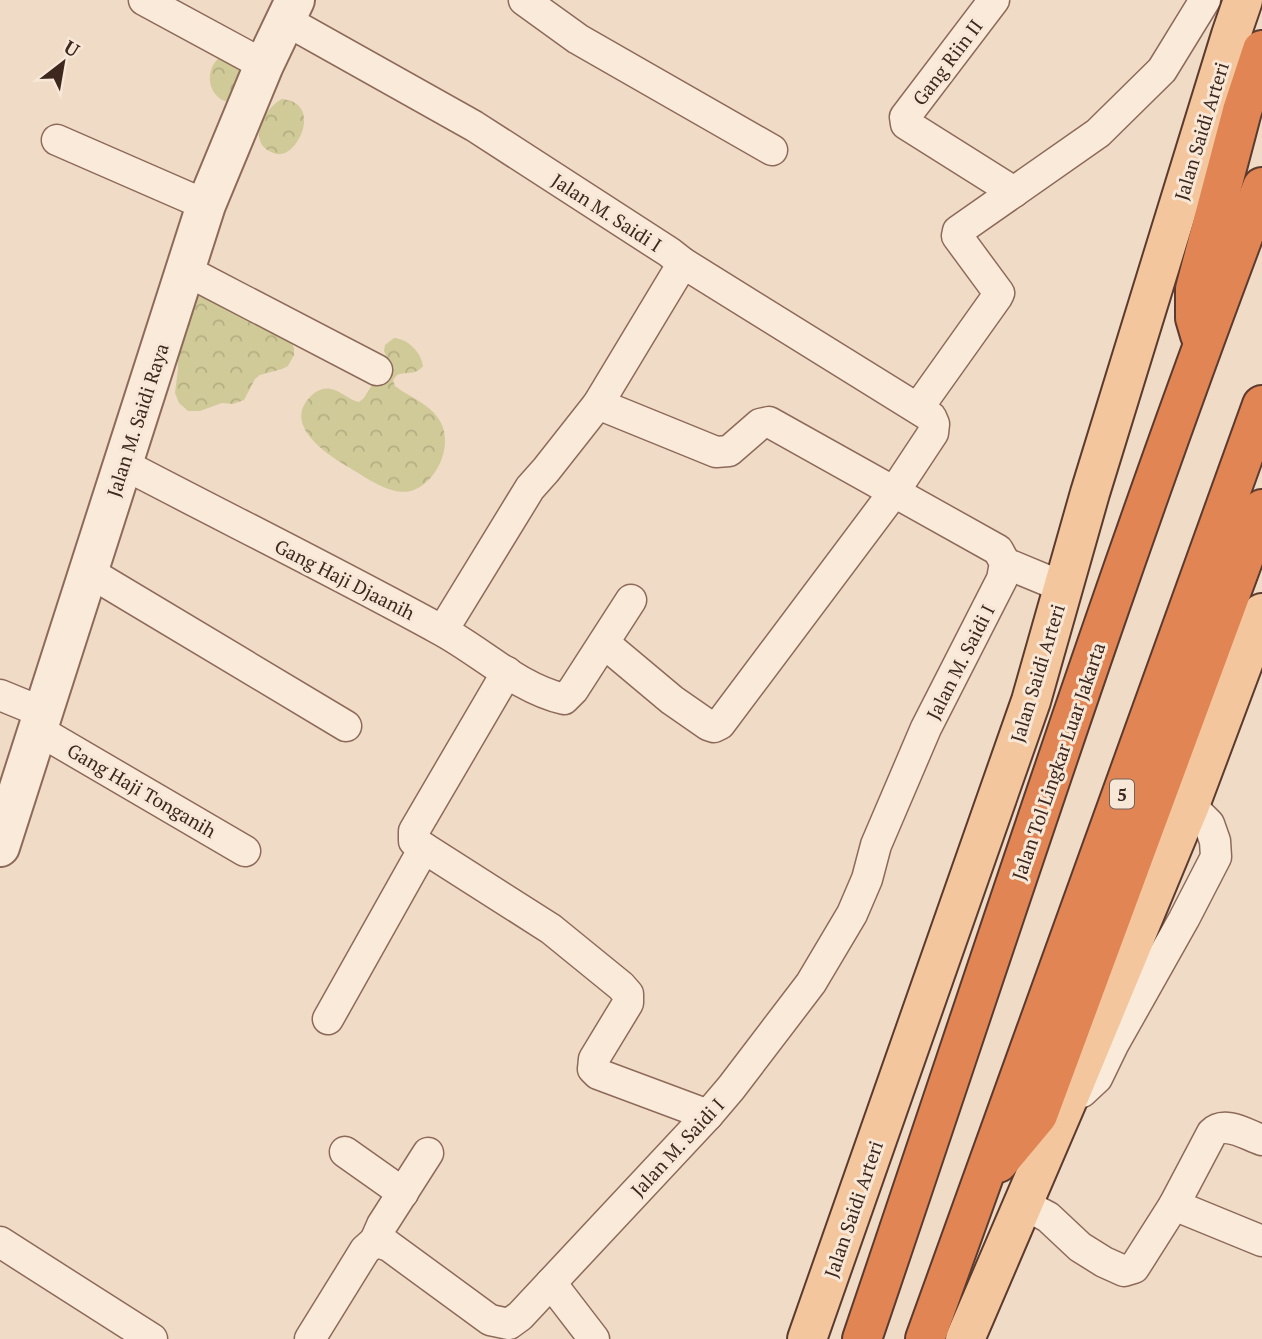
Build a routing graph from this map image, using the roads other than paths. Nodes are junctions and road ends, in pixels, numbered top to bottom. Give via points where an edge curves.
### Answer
1 (144, 0) edge
2 (524, 0) edge
3 (994, 0) edge
4 (1205, 0) edge
5 (1243, 0) edge
6 (290, 10) edge
7 (1262, 50) edge
8 (264, 65) junction
9 (57, 140) dead end
10 (772, 150) dead end
11 (1262, 187) edge
12 (1014, 192) junction
13 (206, 205) junction
14 (683, 263) junction
15 (186, 270) junction
16 (1202, 344) junction
17 (377, 370) dead end
18 (598, 404) junction
19 (1262, 405) edge
20 (918, 408) junction
21 (123, 464) junction
22 (894, 492) junction
23 (1262, 509) edge
24 (1005, 563) junction
25 (89, 572) junction
26 (1063, 587) junction
27 (631, 600) dead end
28 (1262, 613) edge
29 (443, 631) junction
30 (604, 643) junction
31 (507, 672) junction
32 (0, 695) edge
33 (41, 721) junction
34 (346, 726) dead end
35 (0, 847) edge
36 (425, 848) junction
37 (245, 851) dead end
38 (328, 1018) dead end
39 (708, 1115) junction
40 (1262, 1140) edge
41 (345, 1152) dead end
42 (428, 1153) dead end
43 (981, 1183) junction
44 (403, 1193) junction
45 (1023, 1204) junction
46 (1174, 1205) junction
47 (375, 1241) junction
48 (1262, 1241) edge
49 (0, 1242) edge
50 (551, 1283) junction
51 (484, 1330) edge
52 (152, 1339) edge
53 (310, 1339) edge
54 (594, 1339) edge
55 (807, 1339) edge
56 (862, 1339) edge
57 (925, 1339) edge
58 (965, 1339) edge

1 - 8 street
2 - 10 street via 578,40
3 - 12 street, Gang Riin II via 904,121
4 - 12 street via 1162,70 1098,133
5 - 26 main road, Jalan Saidi Arteri
6 - 8 street, Jalan M. Saidi Raya
6 - 14 street, Jalan M. Saidi I
7 - 16 highway via 1195,289 1195,318
8 - 13 street, Jalan M. Saidi Raya
9 - 13 street
11 - 16 highway, Jalan Tol Lingkar Luar Jakarta
12 - 20 street via 958,231 957,236 999,293
13 - 15 street, Jalan M. Saidi Raya
14 - 18 street
14 - 20 street, Jalan M. Saidi I
15 - 17 street
15 - 21 street, Jalan M. Saidi Raya
16 - 56 highway, Jalan Tol Lingkar Luar Jakarta
18 - 22 street via 716,452 729,451 760,424 769,422
18 - 29 street via 530,488
19 - 43 highway, 5
20 - 22 street via 931,417 933,433
21 - 25 street, Jalan M. Saidi Raya
21 - 29 street, Gang Haji Djaanih
22 - 24 street via 998,550
22 - 30 street via 720,724 708,725 671,700
23 - 43 highway via 1038,1115
24 - 26 street
24 - 39 street, Jalan M. Saidi I via 1002,579 926,728 852,914 811,983
25 - 33 street, Jalan M. Saidi Raya
25 - 34 street
26 - 55 main road, Jalan Saidi Arteri via 1031,701
27 - 30 street
28 - 45 main road via 1190,806
29 - 31 street, Gang Haji Djaanih
30 - 31 street, Gang Haji Djaanih via 564,699
31 - 36 street via 414,831 414,841
32 - 33 street, Gang Haji Tonganih
33 - 35 street, Jalan M. Saidi Raya
33 - 37 street, Gang Haji Tonganih
36 - 38 street
36 - 39 street via 551,929 628,994 628,1003 594,1059 593,1069 598,1074
39 - 50 street, Jalan M. Saidi I
40 - 46 street via 1218,1128
41 - 44 street
42 - 44 street
43 - 57 highway, 5
44 - 47 street
45 - 46 street via 1048,1217 1080,1247 1124,1271 1134,1268
45 - 58 main road
46 - 48 street
47 - 51 street, Jalan M. Saidi I via 389,1246
47 - 53 street
49 - 52 street
50 - 51 street, Jalan M. Saidi I via 509,1324
50 - 54 street

